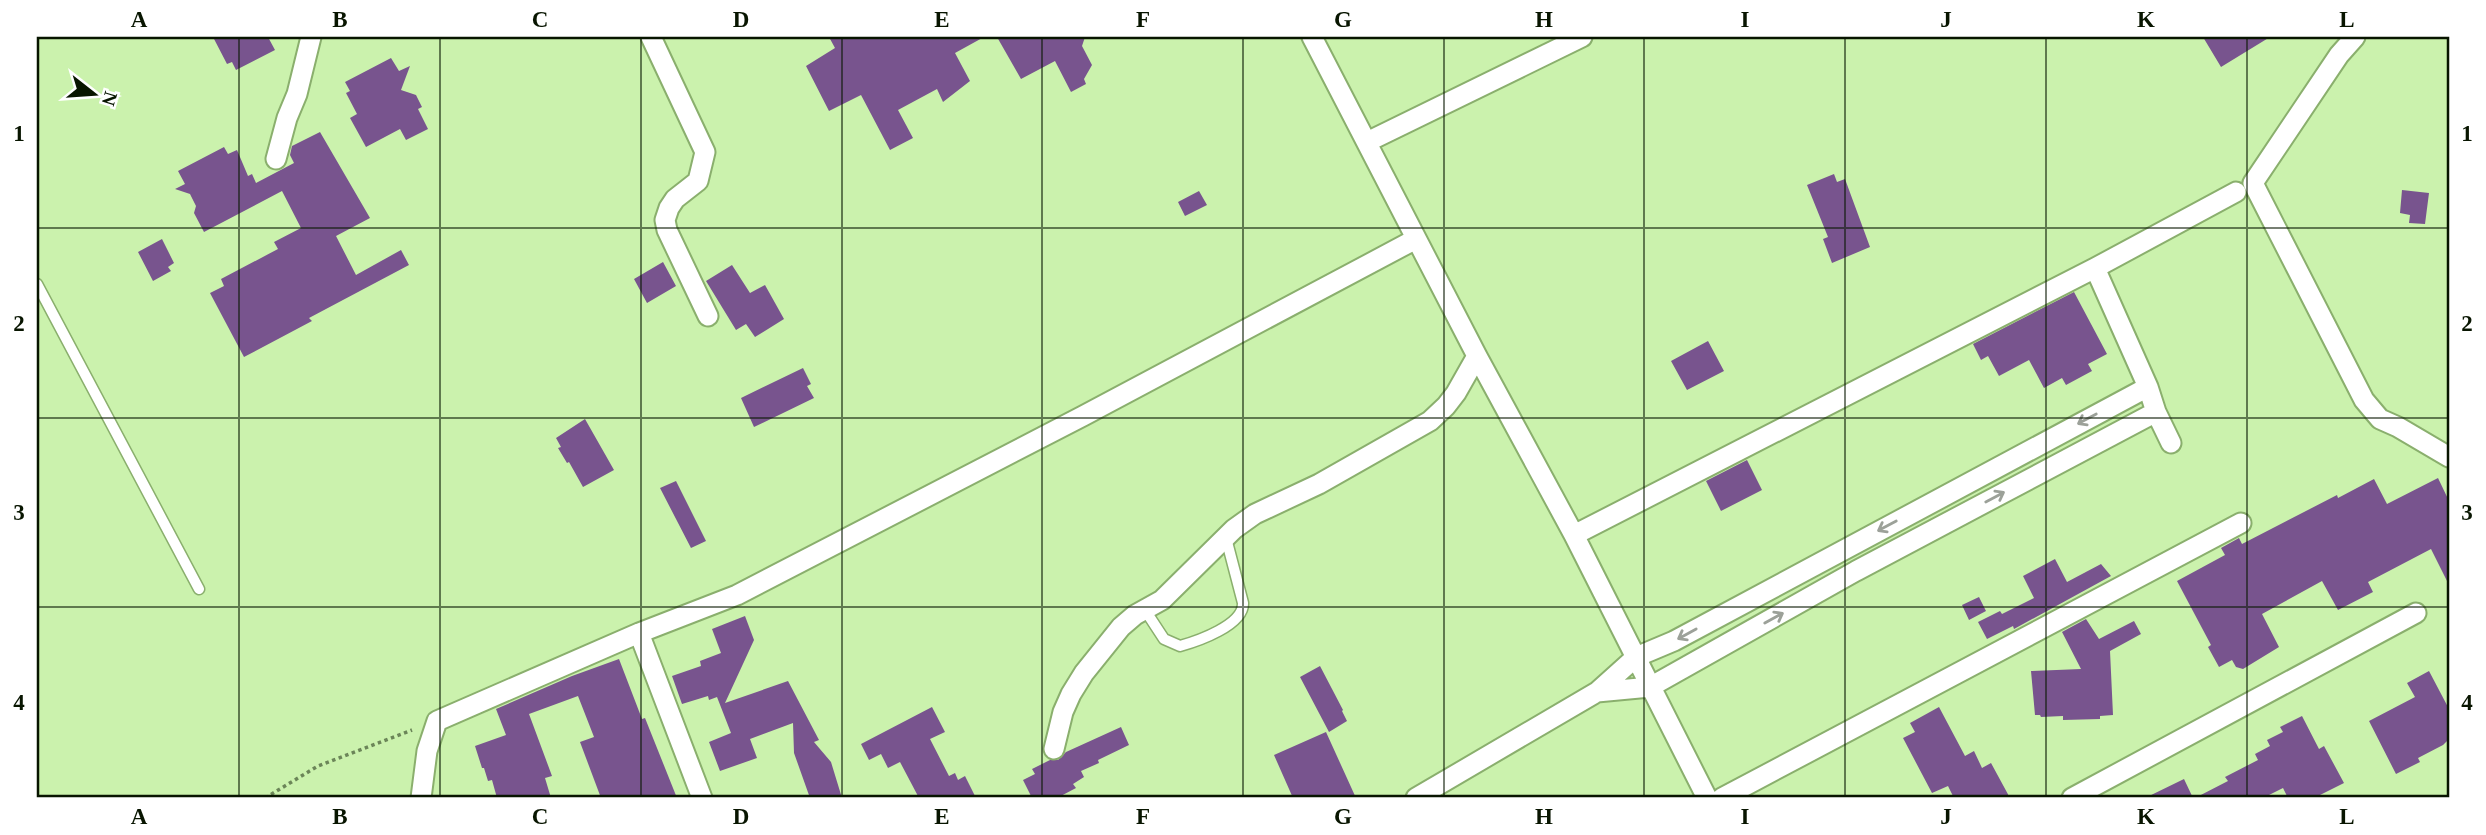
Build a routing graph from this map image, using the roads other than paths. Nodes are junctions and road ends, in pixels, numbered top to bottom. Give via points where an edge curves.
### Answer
1 (311, 37) edge
2 (651, 37) edge
3 (1311, 37) edge
4 (1582, 37) edge
5 (2355, 37) edge
6 (1367, 142) junction
7 (275, 159) dead end
8 (2236, 192) dead end
9 (1416, 239) junction
10 (2095, 268) junction
11 (37, 285) edge
12 (708, 316) dead end
13 (1476, 356) junction
14 (2148, 387) junction
15 (2156, 412) junction
16 (2172, 443) dead end
17 (2038, 446) junction
18 (2449, 457) edge
19 (2049, 469) junction
20 (1939, 499) junction
21 (1951, 521) junction
22 (2241, 523) dead end
23 (1574, 535) junction
24 (1226, 537) junction
25 (1845, 549) junction
26 (1856, 571) junction
27 (199, 589) dead end
28 (1145, 610) junction
29 (2417, 614) dead end
30 (639, 633) junction
31 (1636, 657) junction
32 (1650, 687) junction
33 (1597, 692) junction
34 (1054, 749) dead end
35 (421, 798) edge
36 (702, 798) edge
37 (1416, 798) edge
38 (1707, 798) edge
39 (1722, 798) edge
40 (2072, 798) edge

1 - 7 street
2 - 12 street via 705,152 698,181 675,199 665,220
3 - 6 street
4 - 6 street
5 - 18 street via 2253,183 2364,400 2380,419
6 - 9 street
8 - 10 street
9 - 13 street
9 - 30 street via 745,591
10 - 14 street
10 - 23 street
11 - 27 lane
13 - 23 street
13 - 24 street via 1456,393 1430,421 1319,484 1255,514
14 - 15 street
14 -> 17 street
15 - 16 street
15 - 19 street
17 - 19 street
17 - 20 street
21 -> 19 street
20 - 21 street
20 -> 25 street
21 - 26 street
22 - 39 street
23 - 31 street
24 - 28 street via 1162,600
24 - 28 lane via 1243,603 1238,618 1180,646 1164,639
25 - 26 street
25 -> 31 street
32 -> 26 street
28 - 34 street via 1121,627 1084,673 1063,712
29 - 40 street
30 - 35 street via 437,721 427,751
30 - 36 street
31 - 32 street
31 - 33 street
32 - 33 street
32 - 38 street
33 - 37 street

